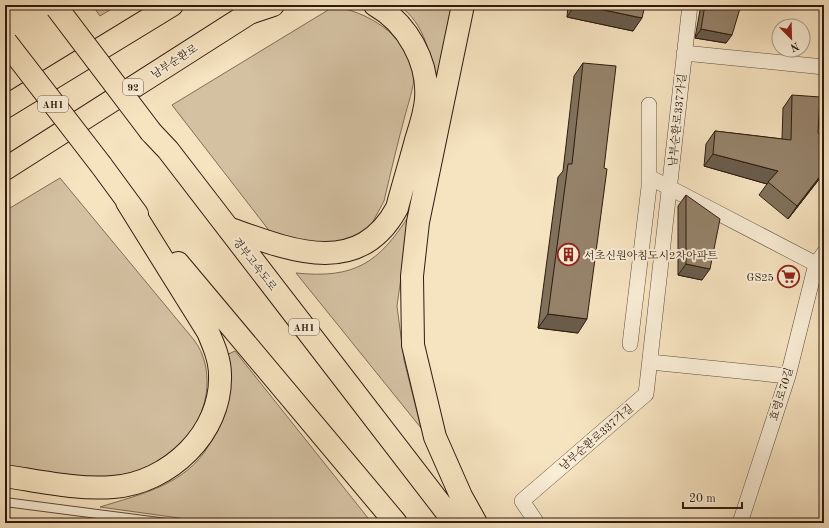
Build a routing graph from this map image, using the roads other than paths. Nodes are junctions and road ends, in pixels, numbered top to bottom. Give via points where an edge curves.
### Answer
1 (172, 5) edge
2 (274, 5) edge
3 (375, 5) edge
4 (463, 5) edge
5 (690, 5) edge
6 (56, 7) edge
7 (257, 8) edge
8 (5, 42) edge
9 (684, 53) junction
10 (824, 66) edge
11 (5, 107) edge
12 (5, 169) edge
13 (670, 186) junction
14 (128, 202) junction
15 (228, 228) junction
16 (820, 259) edge
17 (630, 344) dead end
18 (650, 362) junction
19 (788, 376) junction
20 (5, 476) edge
21 (5, 502) edge
22 (167, 523) edge
23 (396, 523) edge
24 (454, 523) edge
25 (476, 523) edge
26 (537, 523) edge
27 (740, 523) edge

1 - 11 main road
2 - 7 main road, 남부순환로
3 - 15 main road via 393,18 410,38 421,62 426,90 422,117 397,208 392,216 379,232 362,244 329,254 292,250
4 - 25 main road via 418,222 412,276 414,345 435,437
5 - 9 street, 남부순환로337가길
6 - 15 main road, 경부고속도로 / AH1, bridge
7 - 12 main road, 남부순환로 / 92
8 - 14 main road, AH1, bridge
9 - 10 street
9 - 13 street, 남부순환로337가길
13 - 16 street
13 - 17 street via 649,177 648,105 649,187
13 - 18 street, 남부순환로337가길
14 - 20 main road via 208,332 215,348 219,361 220,390 212,419 183,457 158,474 138,482 102,487
14 - 23 main road, AH1
15 - 24 main road, 경부고속도로 / AH1
16 - 19 street, 효령로70길
18 - 19 street
18 - 26 street, 남부순환로337가길 via 646,394 522,501
19 - 27 street, 효령로70길
21 - 22 lane

